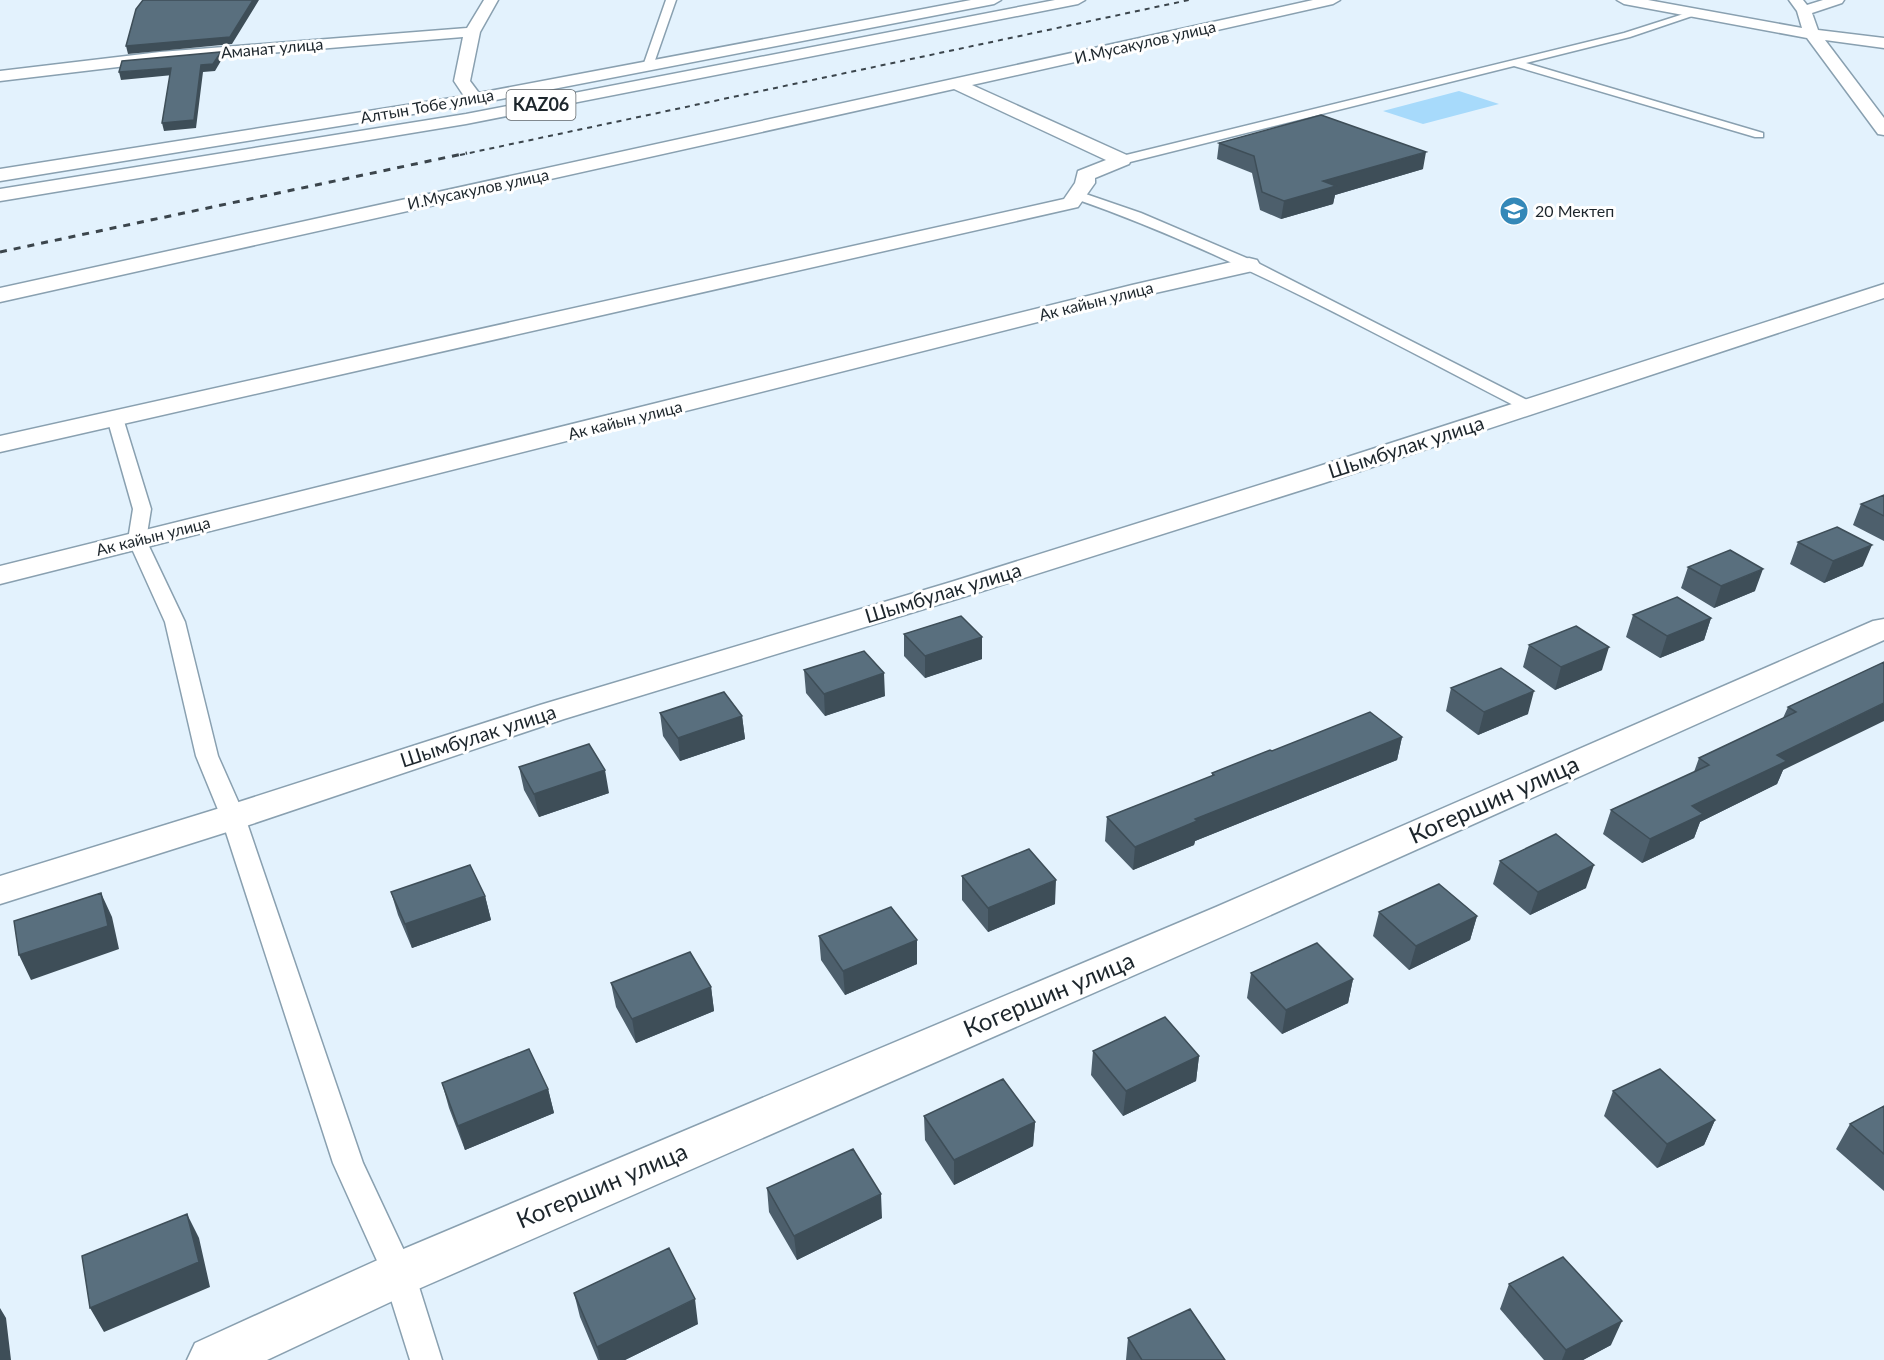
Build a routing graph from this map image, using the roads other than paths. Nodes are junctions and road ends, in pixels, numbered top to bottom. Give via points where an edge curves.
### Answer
1 (491, 0) edge
2 (670, 0) edge
3 (994, 0) edge
4 (1044, 0) edge
5 (1078, 0) edge
6 (1333, 0) edge
7 (1624, 0) edge
8 (1837, 0) edge
9 (1800, 5) edge
10 (1699, 12) junction
11 (472, 32) junction
12 (1812, 34) junction
13 (1884, 43) edge
14 (1512, 62) junction
15 (648, 66) junction
16 (0, 76) edge
17 (957, 84) junction
18 (475, 99) junction
19 (1884, 130) edge
20 (1759, 135) dead end
21 (1122, 160) junction
22 (0, 175) edge
23 (0, 187) edge
24 (0, 195) edge
25 (1077, 195) junction
26 (1249, 265) junction
27 (1884, 291) edge
28 (0, 295) edge
29 (1529, 407) junction
30 (116, 418) junction
31 (0, 444) edge
32 (137, 540) junction
33 (0, 575) edge
34 (1884, 628) edge
35 (233, 817) junction
36 (0, 890) edge
37 (399, 1274) junction
38 (213, 1360) edge
39 (426, 1360) edge

1 - 11 main road
2 - 15 lane
3 - 15 main road, Алтын Тобе улица
4 - 23 main road, KАZ06 via 516,102
5 - 24 main road, KАZ06 via 486,115
6 - 17 main road, И.Мусакулов улица
7 - 10 main road
8 - 9 main road
9 - 12 main road
10 - 12 main road
10 - 14 lane via 1626,35
11 - 16 main road, Аманат улица via 160,57
11 - 18 main road via 462,81
12 - 13 main road
12 - 19 main road
14 - 20 lane
14 - 21 lane
15 - 18 main road, Алтын Тобе улица
17 - 21 main road
17 - 28 main road, И.Мусакулов улица
18 - 22 main road, Алтын Тобе улица
21 - 25 main road via 1085,175
25 - 26 lane via 1163,224
25 - 30 main road via 1071,203
26 - 29 lane
26 - 32 main road, Ак кайын улица
27 - 29 main road, Шымбулак улица
29 - 35 main road, Шымбулак улица via 985,581 552,712
30 - 31 main road
30 - 32 lane via 142,509
32 - 33 main road, Ак кайын улица
32 - 35 lane via 175,622 207,756
34 - 37 main road, Когершин улица via 1230,916
35 - 36 main road, Шымбулак улица
35 - 37 lane via 348,1162
37 - 38 main road, Когершин улица
37 - 39 lane

